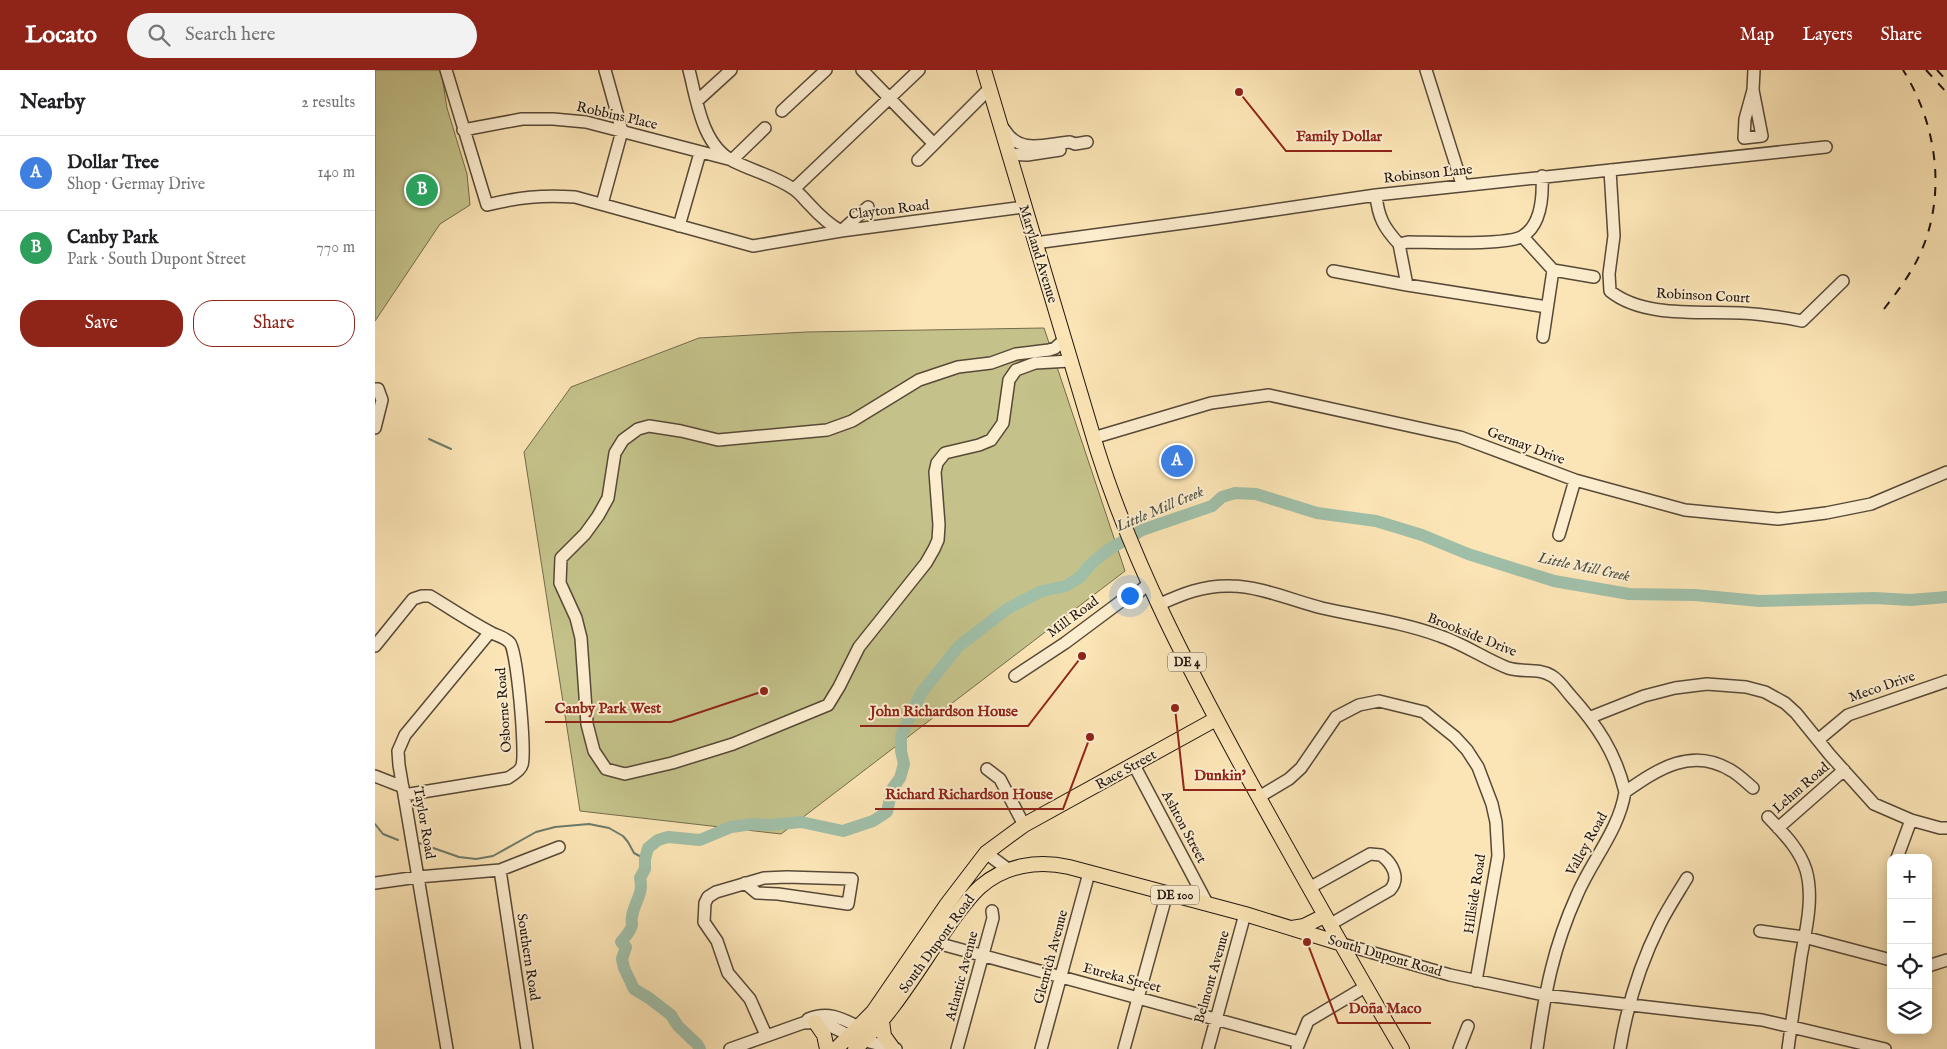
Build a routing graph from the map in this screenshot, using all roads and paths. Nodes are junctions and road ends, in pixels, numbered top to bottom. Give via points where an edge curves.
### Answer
1 (447, 70) edge
2 (605, 70) edge
3 (689, 70) edge
4 (731, 70) edge
5 (826, 70) edge
6 (862, 70) edge
7 (919, 70) edge
8 (984, 70) edge
9 (1426, 70) edge
10 (1754, 70) edge
11 (989, 88) junction
12 (1753, 90) junction
13 (889, 98) junction
14 (697, 100) junction
15 (782, 111) dead end
16 (999, 121) junction
17 (765, 128) dead end
18 (463, 130) junction
19 (622, 131) junction
20 (1087, 142) dead end
21 (934, 144) junction
22 (1075, 144) junction
23 (1826, 147) dead end
24 (699, 152) junction
25 (1009, 154) junction
26 (732, 160) junction
27 (918, 160) dead end
28 (1610, 170) junction
29 (1542, 176) junction
30 (1462, 184) junction
31 (794, 189) junction
32 (1376, 194) junction
33 (602, 204) junction
34 (868, 207) dead end
35 (1024, 208) junction
36 (679, 226) junction
37 (841, 231) junction
38 (1523, 237) junction
39 (1035, 243) junction
40 (1399, 244) junction
41 (1553, 270) junction
42 (1333, 271) dead end
43 (1594, 277) dead end
44 (1843, 281) dead end
45 (1407, 285) junction
46 (1547, 307) junction
47 (1543, 337) dead end
48 (1064, 340) junction
49 (1070, 361) junction
50 (375, 389) edge
51 (375, 428) edge
52 (1093, 438) junction
53 (1947, 472) edge
54 (1575, 480) junction
55 (1559, 535) dead end
56 (1149, 583) junction
57 (1158, 604) junction
58 (491, 632) junction
59 (375, 646) edge
60 (1015, 676) dead end
61 (1947, 681) edge
62 (1591, 717) junction
63 (1216, 719) junction
64 (1818, 740) junction
65 (1135, 765) junction
66 (987, 769) dead end
67 (1844, 770) junction
68 (375, 776) edge
69 (1753, 788) dead end
70 (403, 791) junction
71 (1625, 792) junction
72 (1259, 797) junction
73 (1768, 817) dead end
74 (1911, 820) junction
75 (1023, 825) junction
76 (1778, 828) junction
77 (1947, 828) edge
78 (559, 847) dead end
79 (986, 853) junction
80 (1898, 854) edge
81 (500, 870) junction
82 (1009, 870) junction
83 (1089, 873) junction
84 (418, 877) junction
85 (1687, 878) dead end
86 (375, 883) edge
87 (745, 883) junction
88 (1309, 888) junction
89 (1167, 893) junction
90 (1207, 903) junction
91 (992, 911) dead end
92 (1245, 914) junction
93 (1327, 920) junction
94 (1291, 928) junction
95 (1760, 931) dead end
96 (1805, 938) junction
97 (922, 942) junction
98 (1339, 942) junction
99 (937, 943) junction
100 (983, 955) junction
101 (1887, 959) edge
102 (1947, 960) edge
103 (1932, 965) edge
104 (1061, 977) junction
105 (1476, 981) junction
106 (906, 987) junction
107 (1365, 987) junction
108 (1545, 994) junction
109 (1138, 998) junction
110 (1629, 1005) junction
111 (1216, 1020) junction
112 (882, 1021) junction
113 (809, 1022) junction
114 (1791, 1025) junction
115 (1469, 1026) dead end
116 (766, 1035) junction
117 (857, 1038) edge
118 (1297, 1046) edge
119 (895, 1048) edge
120 (447, 1049) edge
121 (527, 1049) edge
122 (730, 1049) edge
123 (827, 1049) edge
124 (837, 1049) edge
125 (957, 1049) edge
126 (1041, 1049) edge
127 (1124, 1049) edge
128 (1207, 1049) edge
129 (1402, 1049) edge
130 (1459, 1049) edge
131 (1537, 1049) edge
132 (1620, 1049) edge
133 (1788, 1049) edge
134 (1885, 1049) edge

1 - 18 street
2 - 19 street
3 - 14 street, Clayton Road
4 - 14 street
5 - 15 street
6 - 13 street
7 - 13 street
8 - 11 main road, Maryland Avenue / DE 4
9 - 30 street
10 - 12 street
11 - 16 main road, Maryland Avenue / DE 4
11 - 21 street
12 - 12 street via 1745,119 1744,138 1762,136
13 - 21 street
13 - 31 street
14 - 26 street, Clayton Road via 709,138
16 - 22 street via 1013,142 1024,146
16 - 25 main road, Maryland Avenue / DE 4
17 - 26 street
18 - 19 street, Robbins Place via 522,119 553,119 586,122
18 - 33 street via 487,205 545,195 575,197
19 - 24 street, Robbins Place
19 - 33 street
20 - 22 street
21 - 27 street
22 - 25 street via 1071,148 1027,155
23 - 28 street, Robinson Lane
24 - 26 street, Robbins Place
24 - 36 street
25 - 35 main road, Maryland Avenue / DE 4
26 - 31 street, Clayton Road
28 - 29 street, Robinson Lane
28 - 44 street, Robinson Court via 1614,236 1610,291 1619,298 1639,307 1660,310 1777,316 1802,321
29 - 30 street, Robinson Lane
29 - 38 street via 1541,208
30 - 32 street, Robinson Lane
31 - 37 street, Clayton Road via 825,221
32 - 39 street, Robinson Lane
32 - 40 street via 1384,228
33 - 36 street
34 - 37 street
35 - 37 street, Clayton Road
35 - 39 main road, Maryland Avenue / DE 4
36 - 37 street via 753,246
38 - 40 street via 1497,242
38 - 41 street
39 - 48 main road, Maryland Avenue / DE 4
40 - 45 street
41 - 43 street
41 - 46 street
42 - 45 street
45 - 46 street
46 - 47 street
48 - 49 main road, Maryland Avenue / DE 4
48 - 49 street via 1049,350 1017,354 919,380 852,421 827,430 718,440 649,426 638,429 623,440 615,453 608,498 585,534 561,558 559,583 576,618 581,638 587,724 594,751 606,769 625,774 672,763 733,744 828,705 859,648 934,549 939,524 935,472 941,456 991,440 1003,423 1009,380 1016,370 1035,363
49 - 52 main road, Maryland Avenue / DE 4
50 - 51 street via 378,389 382,400
52 - 54 street, Germay Drive via 1211,403 1269,395 1460,437
52 - 56 main road, DE 4 via 1122,521
53 - 54 street, Germay Drive via 1871,504 1778,519 1685,510
54 - 55 street
56 - 57 main road, DE 4
56 - 60 street, Mill Road
57 - 62 street, Brookside Drive via 1187,592 1212,586 1232,586 1397,623 1442,636 1509,668 1537,670 1553,676
57 - 63 main road, DE 4
58 - 59 street via 430,596 422,596 413,599
58 - 70 street, Taylor Road via 405,735 398,751
58 - 70 street, Osborne Road via 513,646 522,765 508,778
61 - 64 street, Meco Drive via 1848,715
62 - 64 street via 1644,696 1675,688 1707,684 1746,687 1765,692 1785,703
62 - 71 street, Brookside Drive via 1620,770
63 - 65 main road, Race Street / DE 100
63 - 72 main road, DE 4
64 - 67 street
65 - 75 main road, Race Street / DE 100
65 - 90 street, Ashton Street
66 - 75 street via 1004,786
67 - 74 street via 1874,804
67 - 76 street, Lehm Road
68 - 70 street
69 - 71 street via 1732,771 1712,762 1693,760 1674,763
70 - 84 street, Taylor Road
71 - 108 street, Valley Road via 1620,816 1564,924
72 - 88 main road, DE 4
72 - 105 street, Hillside Road via 1301,768 1336,718 1359,705 1379,701 1424,712 1455,736 1478,767 1496,822 1498,856
73 - 76 street
74 - 77 street
74 - 80 street
75 - 79 main road, Race Street / DE 100
76 - 96 street via 1795,848 1808,878
78 - 81 street
79 - 82 street
79 - 97 main road, South Dupont Road / DE 100
81 - 84 street
81 - 121 street, Southern Road
82 - 83 main road, South Dupont Road / DE 100 via 1049,863
82 - 99 main road, South Dupont Road / DE 100 via 980,888
83 - 89 main road, South Dupont Road / DE 100
83 - 104 street, Glenrich Avenue
84 - 86 street
84 - 120 street, Taylor Road
85 - 110 street via 1660,924
87 - 87 street via 787,877 852,879 848,904 757,894
87 - 116 street via 708,897 704,922 717,941 728,973 750,999
88 - 93 main road, DE 4
88 - 93 street via 1371,854 1381,855 1392,865 1395,876 1390,890
89 - 90 main road, South Dupont Road / DE 100
89 - 109 street
90 - 92 main road, South Dupont Road / DE 100
91 - 100 street, Atlantic Avenue
92 - 94 main road, South Dupont Road / DE 100
92 - 111 street, Belmont Avenue
93 - 94 main road
93 - 98 main road, DE 4
94 - 98 main road, South Dupont Road / DE 100
95 - 96 street
96 - 101 street
96 - 114 street
97 - 106 main road via 923,954
97 - 117 main road, South Dupont Road / DE 100
98 - 105 street, South Dupont Road
98 - 107 main road, DE 4
99 - 100 street, Eureka Street
99 - 106 main road, South Dupont Road / DE 100
100 - 104 street, Eureka Street
100 - 125 street, Atlantic Avenue
102 - 103 street
104 - 109 street, Eureka Street
104 - 126 street, Glenrich Avenue
105 - 108 street, South Dupont Road
106 - 112 main road, South Dupont Road / DE 100
107 - 118 street via 1308,1021
107 - 129 main road, DE 4
108 - 110 street, South Dupont Road
108 - 131 street, Valley Road
109 - 111 street, Eureka Street
109 - 127 street
110 - 114 street, South Dupont Road
110 - 132 street
111 - 118 street, Eureka Street
111 - 128 street, Belmont Avenue
112 - 117 main road, South Dupont Road / DE 100
112 - 119 main road via 884,1036
113 - 116 street
113 - 117 street via 814,1017 831,1015 845,1019
113 - 123 main road via 824,1035
114 - 133 street
114 - 134 street, South Dupont Road
115 - 130 street
116 - 122 street
117 - 119 street
117 - 124 main road, South Dupont Road / DE 100

